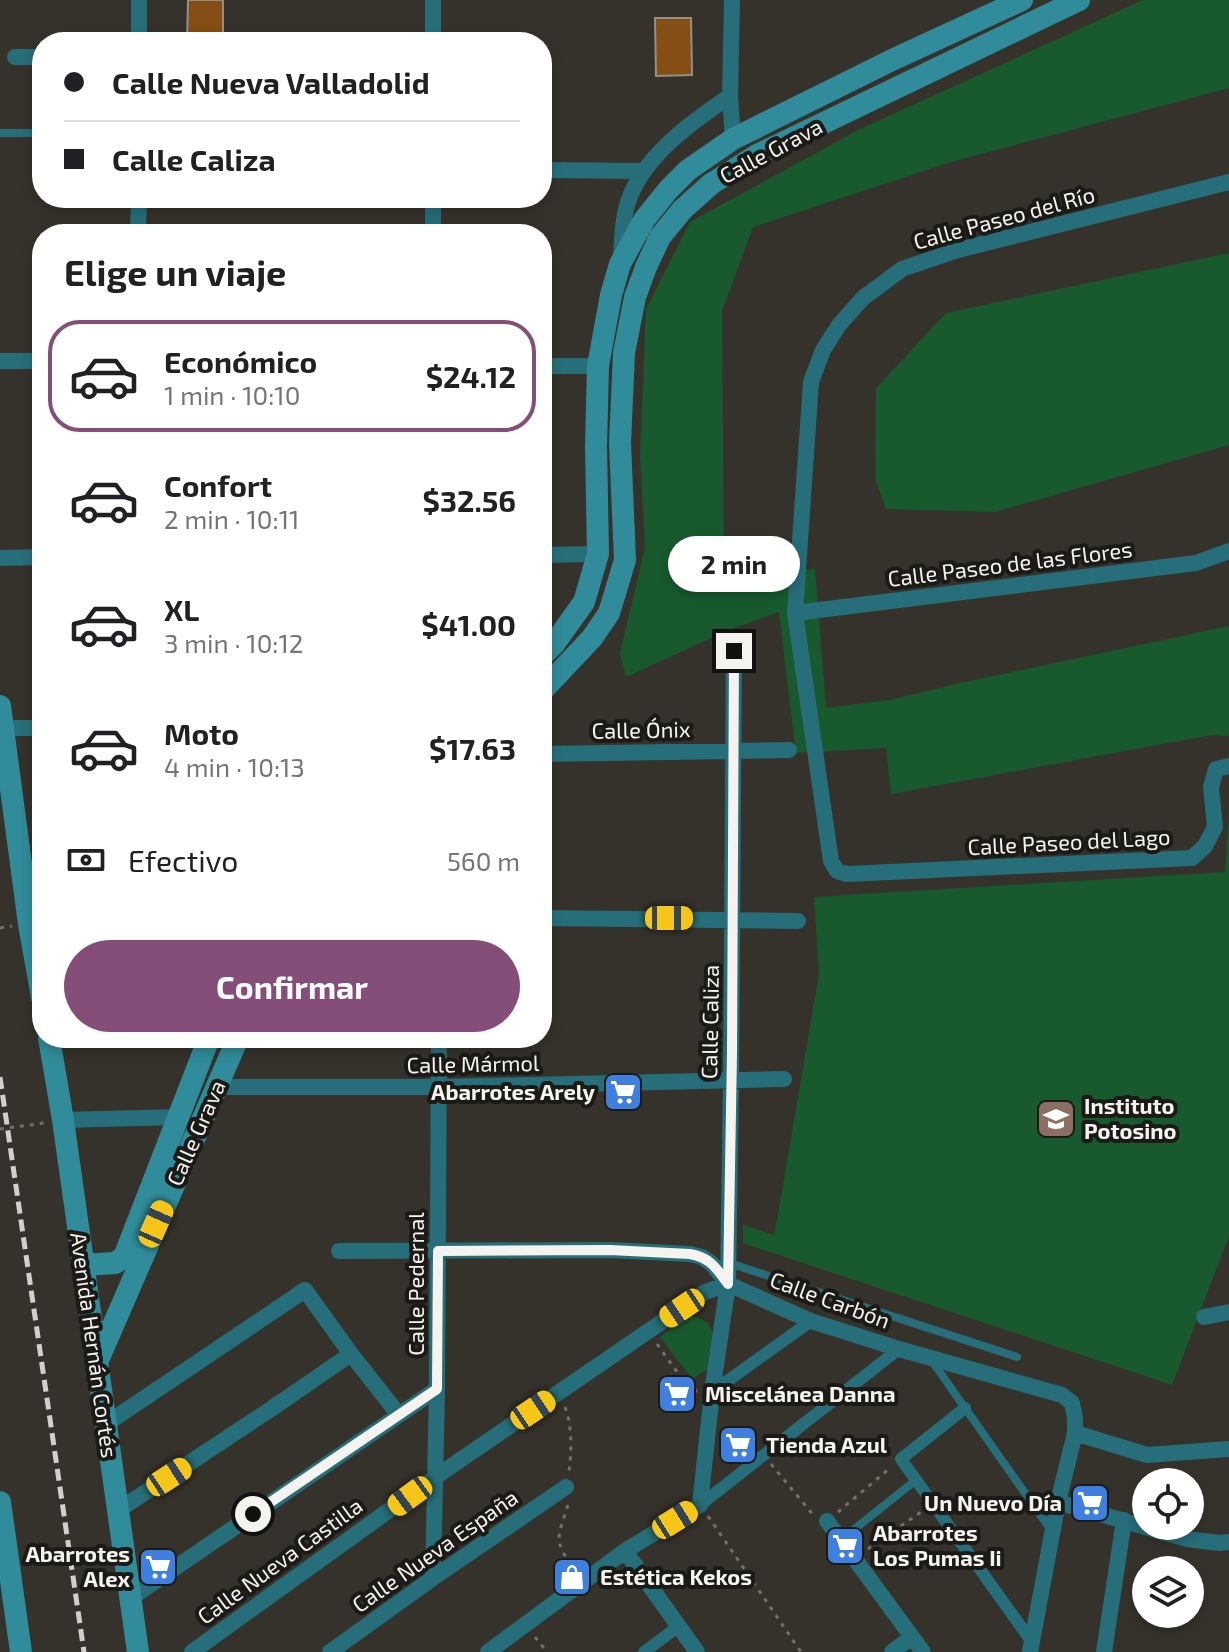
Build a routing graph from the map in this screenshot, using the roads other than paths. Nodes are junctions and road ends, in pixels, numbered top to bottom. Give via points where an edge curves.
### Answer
1 (139, 0) edge
2 (433, 0) edge
3 (732, 0) edge
4 (1022, 0) edge
5 (1079, 0) edge
6 (139, 32) edge
7 (433, 32) edge
8 (15, 57) dead end
9 (32, 57) edge
10 (730, 96) junction
11 (0, 133) edge
12 (31, 133) dead end
13 (733, 139) junction
14 (552, 170) edge
15 (643, 171) junction
16 (1229, 182) edge
17 (620, 264) junction
18 (0, 361) edge
19 (32, 361) edge
20 (552, 366) edge
21 (598, 366) junction
22 (1229, 551) edge
23 (598, 554) junction
24 (552, 555) edge
25 (32, 557) edge
26 (0, 558) edge
27 (795, 613) junction
28 (552, 646) edge
29 (734, 651) dead end
30 (552, 680) edge
31 (1, 721) edge
32 (32, 726) edge
33 (789, 750) dead end
34 (732, 751) junction
35 (552, 754) edge
36 (1229, 766) edge
37 (837, 871) joint
38 (32, 901) edge
39 (552, 918) edge
40 (733, 918) junction
41 (798, 921) dead end
42 (51, 1048) edge
43 (205, 1048) edge
44 (234, 1048) edge
45 (439, 1048) edge
46 (784, 1079) dead end
47 (731, 1080) junction
48 (216, 1087) junction
49 (439, 1087) junction
50 (178, 1117) junction
51 (63, 1120) junction
52 (339, 1251) dead end
53 (438, 1251) junction
54 (728, 1262) junction
55 (83, 1265) junction
56 (728, 1284) junction
57 (1229, 1312) edge
58 (1204, 1317) dead end
59 (811, 1321) junction
60 (899, 1349) junction
61 (351, 1354) junction
62 (930, 1357) junction
63 (1017, 1357) dead end
64 (97, 1361) junction
65 (437, 1389) junction
66 (712, 1392) junction
67 (965, 1408) junction
68 (399, 1415) junction
69 (106, 1424) junction
70 (1075, 1433) junction
71 (1229, 1449) edge
72 (434, 1478) junction
73 (916, 1480) junction
74 (566, 1487) dead end
75 (0, 1502) edge
76 (1058, 1502) junction
77 (700, 1505) junction
78 (117, 1511) junction
79 (1124, 1520) junction
80 (827, 1521) road end
81 (1052, 1532) junction
82 (842, 1539) junction
83 (1229, 1542) edge
84 (625, 1551) junction
85 (433, 1578) junction
86 (131, 1598) junction
87 (6, 1601) edge
88 (679, 1626) junction
89 (912, 1637) junction
90 (1031, 1647) edge
91 (21, 1652) edge
92 (138, 1652) edge
93 (192, 1652) edge
94 (330, 1652) edge
95 (488, 1652) edge
96 (644, 1652) edge
97 (697, 1652) edge
98 (892, 1652) edge
99 (923, 1652) edge
100 (1104, 1652) edge

1 - 6 street
2 - 7 street
3 - 10 street
4 - 13 main road, Calle Grava
5 - 30 main road, Calle Grava via 757,155 711,184 660,237 635,297 624,353 620,443 625,560 609,613
8 - 9 street
10 - 13 street
10 - 15 street via 697,118
11 - 12 lane
13 - 17 main road, Calle Grava via 668,190
14 - 15 street
15 - 17 street via 626,207
16 - 27 street, Calle Paseo del Río via 958,250 902,269 863,298 823,350 811,382
17 - 21 main road, Calle Grava
18 - 19 street
20 - 21 street
21 - 23 main road, Calle Grava
22 - 27 street, Calle Paseo de las Flores via 1196,563
23 - 24 street
23 - 28 main road, Calle Grava via 584,602
25 - 26 street
27 - 37 street, Calle Paseo del Río via 831,861
29 - 34 street, Calle Caliza
31 - 32 street
31 - 38 main road
33 - 34 street, Calle Ónix
34 - 35 street, Calle Ónix
34 - 40 street, Calle Caliza
36 - 37 street, Calle Paseo del Lago via 1216,769 1211,787 1215,827 1192,858
39 - 40 street
40 - 41 street
40 - 47 street, Calle Caliza
42 - 51 main road, Avenida Hernán Cortés
43 - 50 main road, Calle Grava
44 - 48 main road, Calle Grava
45 - 49 street, Calle Pedernal
46 - 47 street, Calle Mármol
47 - 49 street, Calle Mármol
47 - 54 street, Calle Caliza
48 - 49 street, Calle Mármol
48 - 64 main road, Calle Grava
49 - 53 street, Calle Pedernal
50 - 51 street
50 - 55 main road, Calle Grava via 124,1257 115,1263
51 - 55 main road, Avenida Hernán Cortés
52 - 53 street, Calle Carbón
53 - 56 street, Calle Carbón via 690,1254 712,1264
53 - 65 street, Calle Pedernal
54 - 56 street, Calle Caliza
54 - 63 lane
55 - 64 main road, Avenida Hernán Cortés
56 - 59 street, Calle Carbón
56 - 66 street, Calle Caliza
56 - 72 street, Calle Nueva Castilla via 705,1292
57 - 58 street
59 - 60 street, Calle Carbón
59 - 66 street
60 - 62 street, Calle Carbón
60 - 77 street
61 - 68 street
61 - 69 street via 305,1290
61 - 78 street
62 - 67 lane
62 - 70 street, Calle Carbón via 1062,1395 1072,1403
64 - 69 main road, Avenida Hernán Cortés
65 - 68 street
65 - 72 street, Calle Pedernal
66 - 77 street, Calle Caliza
67 - 73 street via 901,1459
67 - 81 lane
68 - 86 street
69 - 78 main road, Avenida Hernán Cortés
70 - 71 street via 1147,1455
70 - 76 street
72 - 85 street, Calle Pedernal
72 - 93 street, Calle Nueva Castilla
73 - 82 lane
73 - 90 street
74 - 85 street, Calle Nueva España
75 - 87 main road
76 - 79 street
76 - 81 street
77 - 84 street
78 - 86 main road, Avenida Hernán Cortés
79 - 83 street via 1187,1539
79 - 100 street
80 - 82 street
81 - 90 street
82 - 89 street
84 - 88 street
84 - 95 street
85 - 94 street, Calle Nueva España
86 - 92 main road, Avenida Hernán Cortés
87 - 91 main road
88 - 96 street
88 - 97 street
89 - 98 street
89 - 99 street

